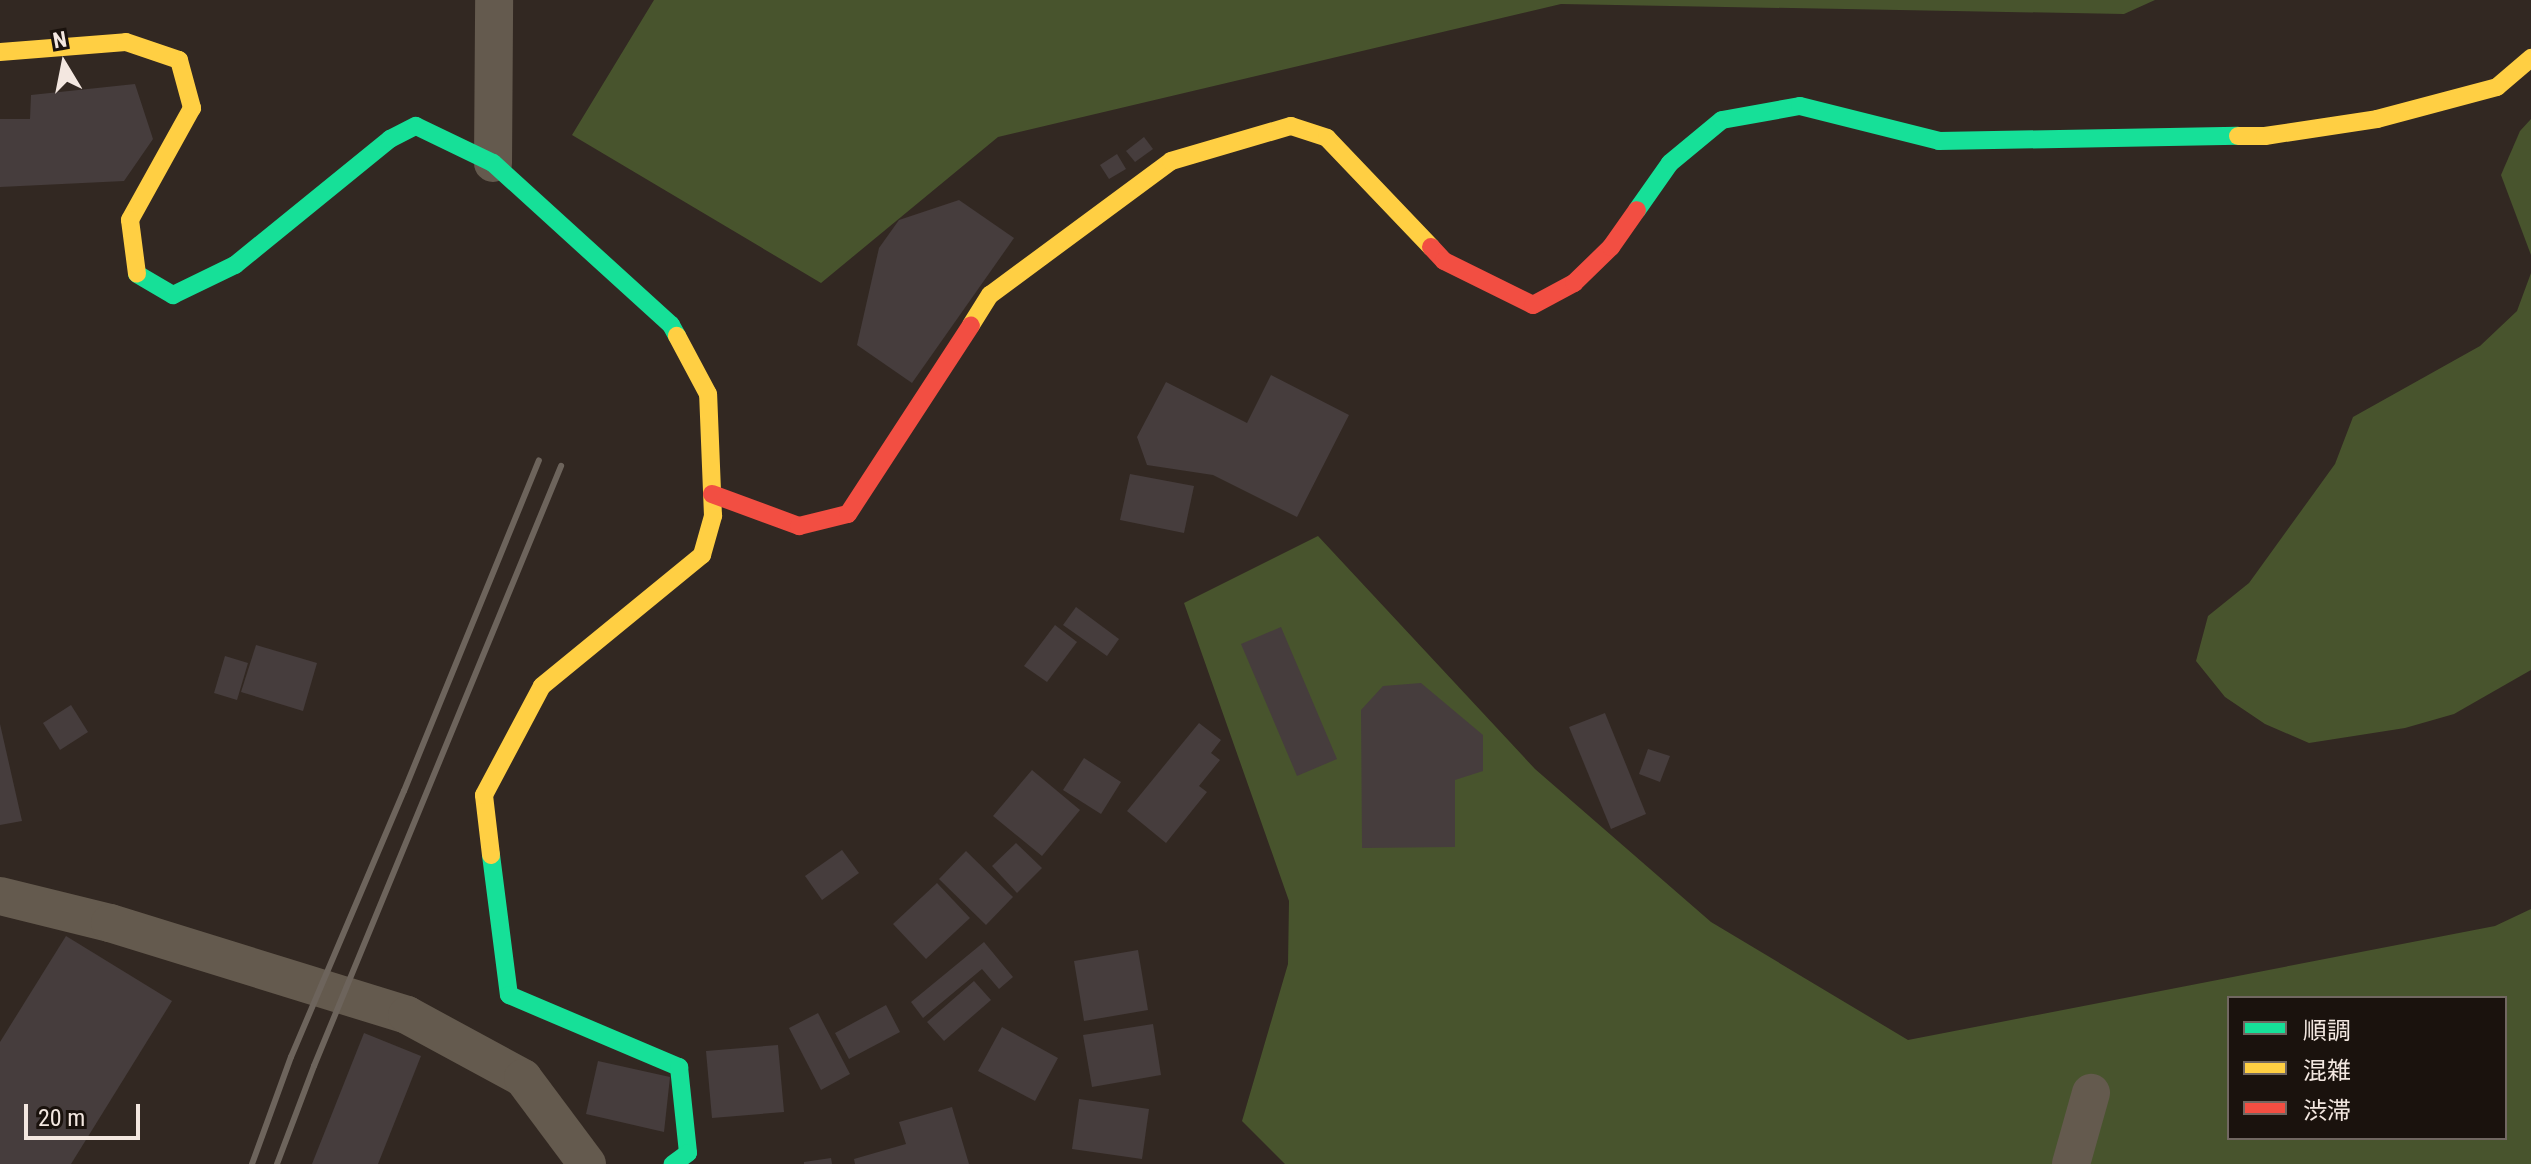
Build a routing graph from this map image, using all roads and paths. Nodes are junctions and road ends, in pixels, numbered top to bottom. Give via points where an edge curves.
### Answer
1 (494, 0) edge
2 (0, 52) edge
3 (2531, 58) edge
4 (493, 163) junction
5 (712, 494) junction
6 (0, 896) edge
7 (2091, 1093) dead end
8 (587, 1164) edge
9 (673, 1164) edge
10 (2071, 1164) edge

1 - 4 street
2 - 4 street via 126,42 179,60 192,108 130,220 137,277 173,295 235,265 390,139 416,126
3 - 5 street via 2497,87 2377,119 2265,136 1939,141 1800,106 1722,120 1670,163 1611,247 1574,283 1533,305 1444,261 1327,138 1291,126 1171,161 990,295 848,514 799,526
4 - 5 street via 671,325 708,394
5 - 9 street via 713,516 702,555 542,686 484,795 509,995 679,1067 688,1153
6 - 8 street via 110,923 407,1015 523,1078
7 - 10 street

